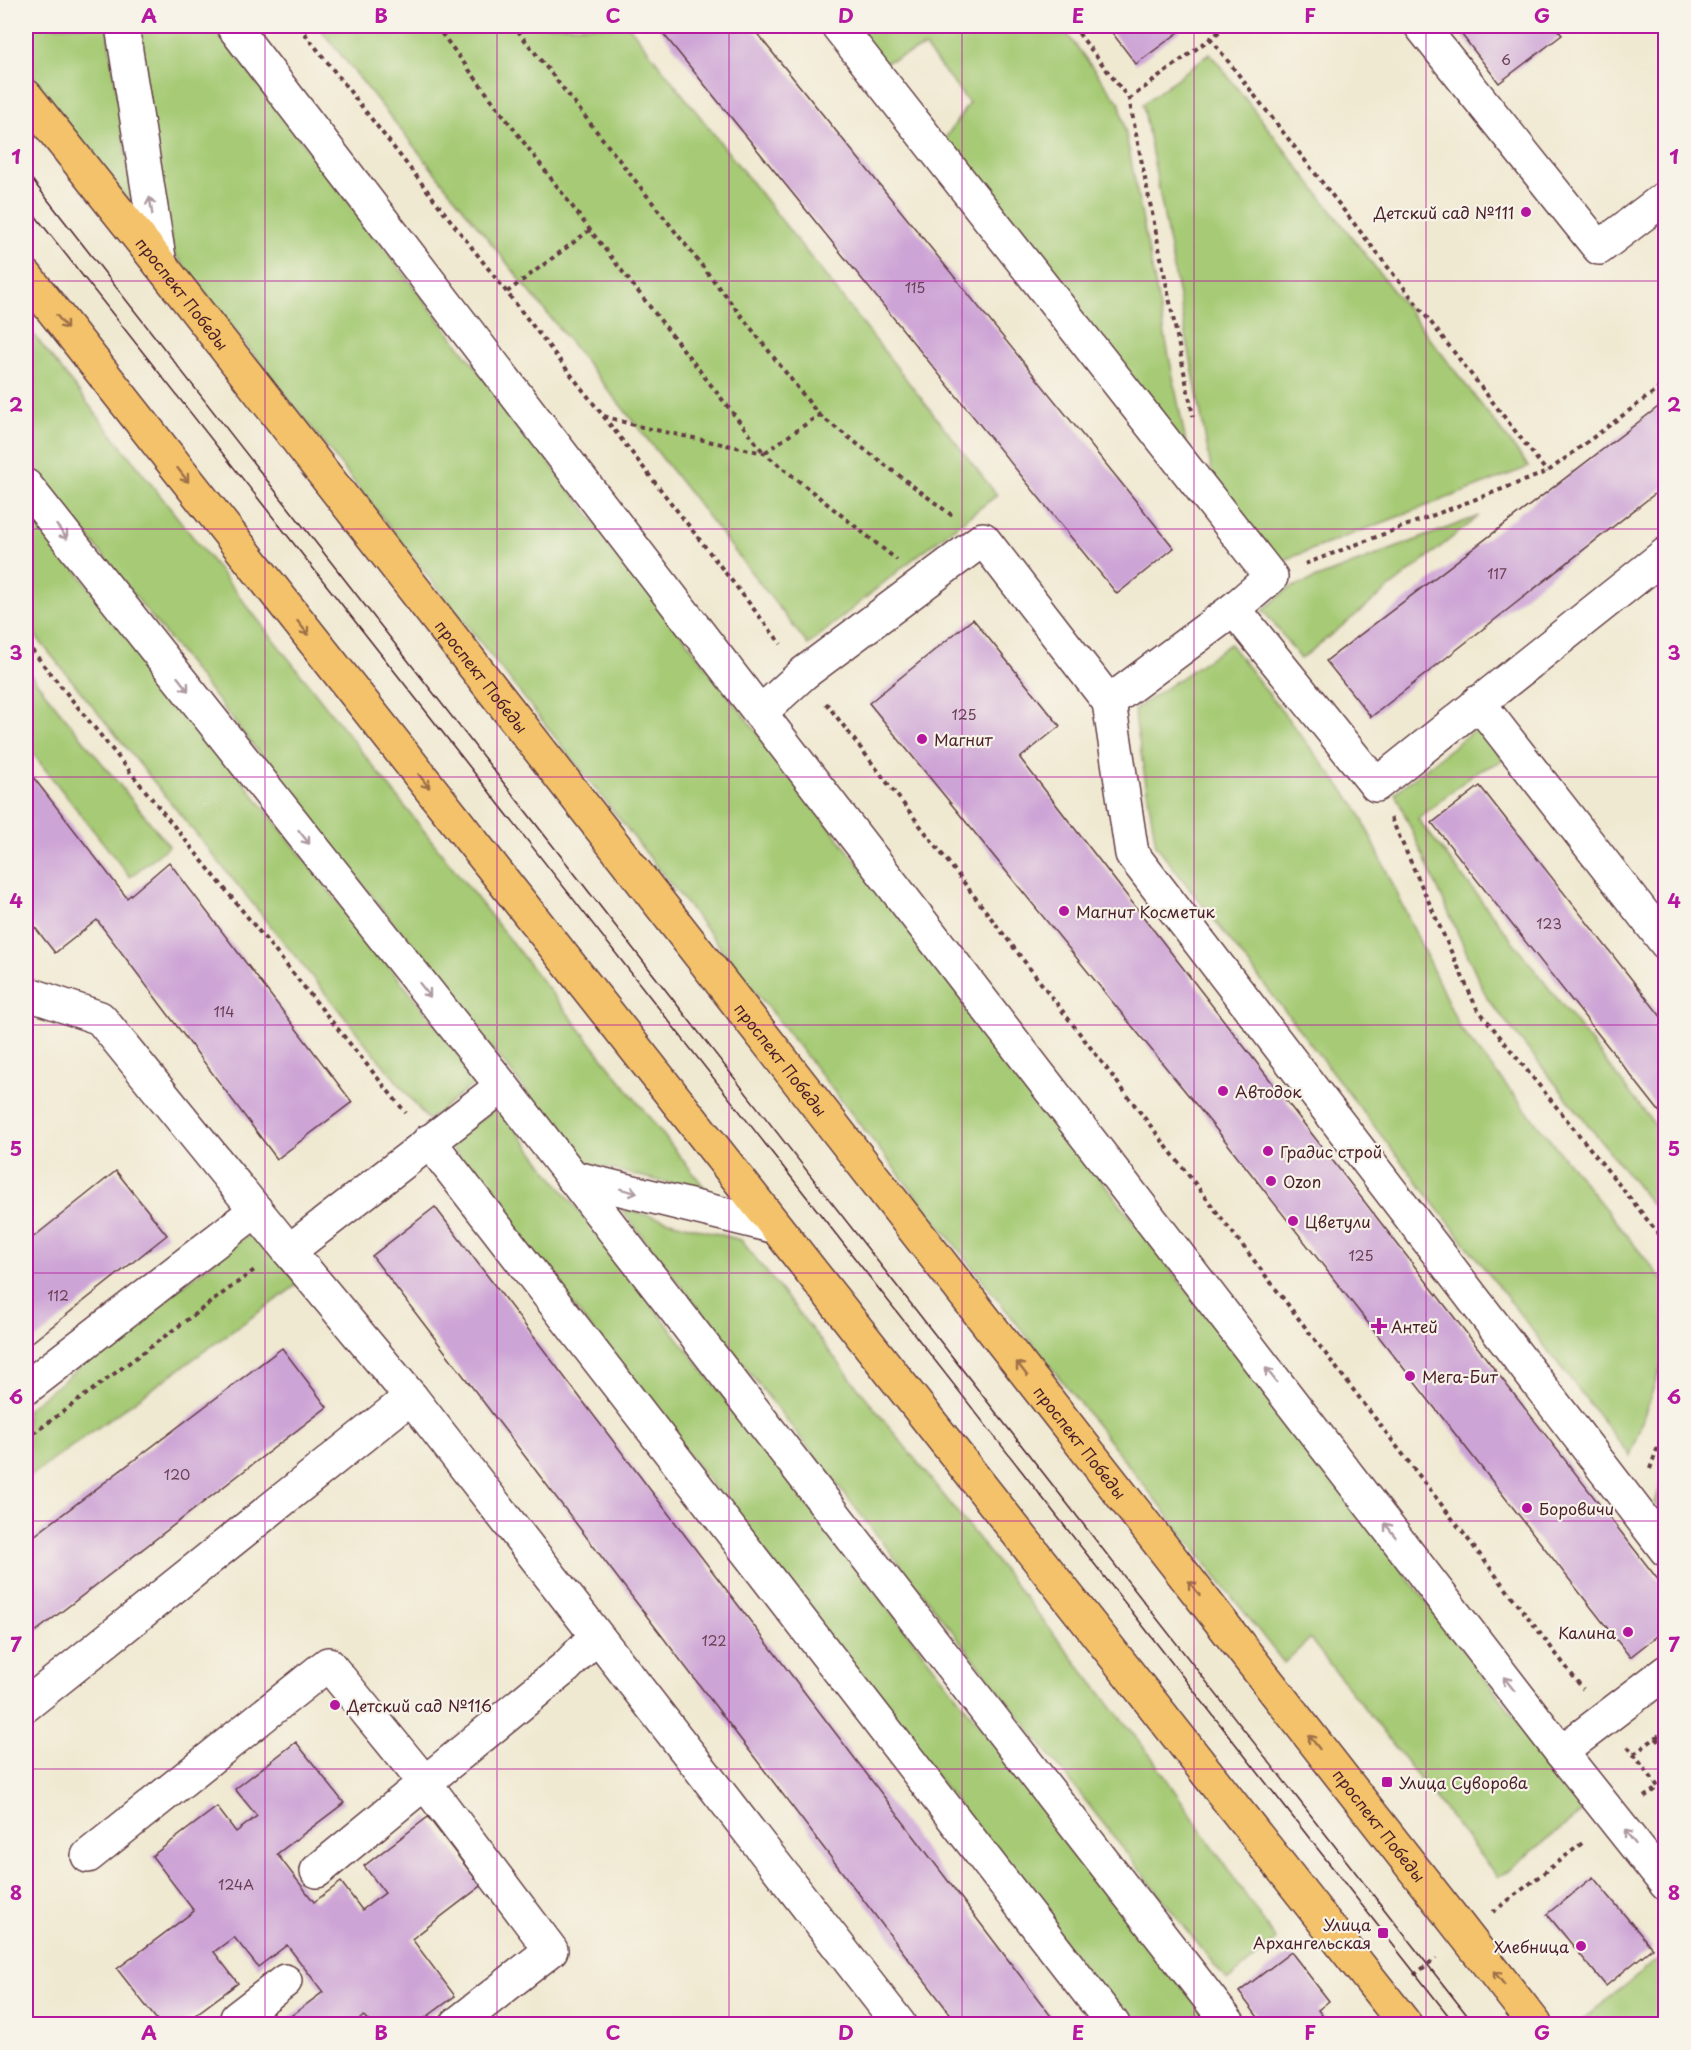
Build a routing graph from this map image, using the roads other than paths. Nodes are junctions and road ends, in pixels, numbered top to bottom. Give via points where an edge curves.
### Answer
1 (122, 26) edge
2 (233, 26) edge
3 (838, 26) edge
4 (1421, 26) edge
5 (26, 96) edge
6 (1665, 197) edge
7 (160, 264) junction
8 (26, 276) edge
9 (26, 486) edge
10 (1665, 554) edge
11 (1234, 609) junction
12 (1109, 702) junction
13 (1478, 702) junction
14 (760, 713) junction
15 (1665, 943) edge
16 (26, 993) edge
17 (502, 1086) junction
18 (429, 1141) junction
19 (572, 1177) junction
20 (256, 1210) junction
21 (776, 1227) junction
22 (288, 1249) junction
23 (26, 1388) edge
24 (411, 1397) junction
25 (1665, 1550) edge
26 (596, 1636) junction
27 (1665, 1672) edge
28 (26, 1705) edge
29 (1562, 1752) junction
30 (425, 1783) junction
31 (88, 1856) dead end
32 (317, 1871) dead end
33 (1665, 1884) edge
34 (285, 1981) dead end
35 (896, 2024) edge
36 (236, 2025) edge
37 (457, 2025) edge
38 (1113, 2025) edge
39 (1229, 2025) edge
40 (1405, 2025) edge
41 (1535, 2025) edge

7 -> 1 street
2 - 14 street
3 - 11 street via 1271,577
4 - 6 street via 1599,248
5 - 7 main road, проспект Победы
41 -> 7 main road, проспект Победы
8 -> 21 main road
9 -> 17 street
10 - 13 street
11 - 12 street
11 - 13 street via 1376,785
12 - 14 street via 983,539 804,673
12 - 25 street via 1132,854
13 - 15 street
29 -> 14 street
16 - 20 street via 100,1018
17 - 18 street
17 - 19 street
18 - 22 street
18 - 38 street
19 -> 21 street
19 - 39 street
20 - 22 street
20 - 23 street
21 - 40 main road
22 - 24 street
24 - 26 street
24 - 28 street
26 - 30 street via 566,1667
26 - 35 street
27 - 29 street
33 -> 29 street
30 - 31 street via 328,1664
30 - 32 street
30 - 37 street via 551,1950
34 - 36 street via 237,2018

